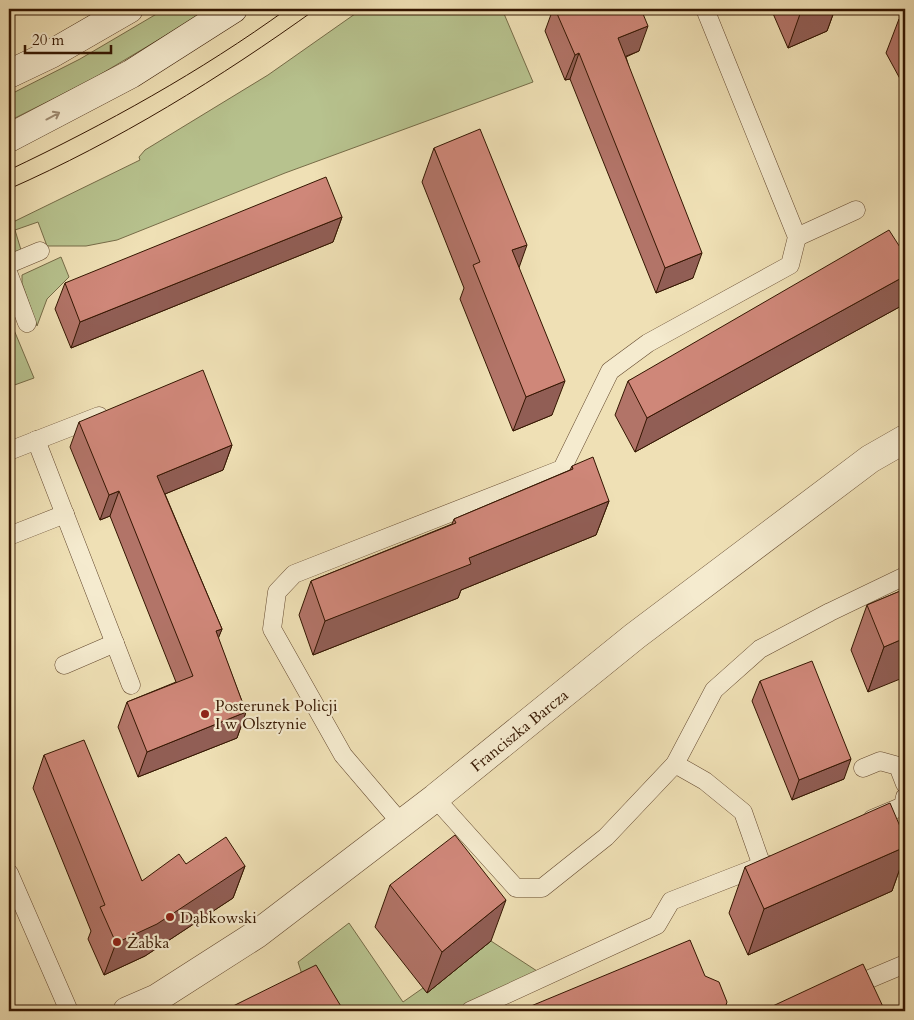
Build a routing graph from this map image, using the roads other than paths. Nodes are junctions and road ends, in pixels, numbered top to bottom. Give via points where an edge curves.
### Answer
1 (129, 9) edge
2 (232, 9) edge
3 (705, 9) edge
4 (9, 74) edge
5 (9, 138) edge
6 (856, 210) dead end
7 (797, 237) junction
8 (40, 251) dead end
9 (9, 264) edge
10 (9, 275) edge
11 (27, 322) dead end
12 (108, 412) edge
13 (905, 439) edge
14 (36, 440) junction
15 (9, 451) edge
16 (65, 514) junction
17 (9, 536) edge
18 (905, 576) edge
19 (115, 643) junction
20 (64, 666) dead end
21 (132, 685) dead end
22 (675, 764) junction
23 (863, 768) dead end
24 (905, 784) edge
25 (905, 797) edge
26 (435, 798) junction
27 (401, 823) junction
28 (859, 825) edge
29 (780, 858) edge
30 (762, 866) junction
31 (9, 873) edge
32 (905, 964) edge
33 (828, 997) edge
34 (69, 1011) edge
35 (127, 1011) edge
36 (470, 1011) edge

1 - 4 street
5 -> 2 street via 131,74
3 - 7 lane
6 - 7 lane
7 - 27 lane via 790,265 648,343 610,371 562,469 294,574 277,592 272,629 343,755
8 - 9 lane
10 - 11 lane
12 - 14 lane
13 - 26 street, Franciszka Barcza via 870,459 635,636
14 - 15 lane
14 - 16 lane
16 - 17 lane
16 - 19 lane
18 - 22 lane via 760,649 714,690
19 - 20 lane
19 - 21 lane
22 - 26 lane via 606,837 542,888 516,888
22 - 30 lane via 705,781 743,812
23 - 24 lane via 880,761 898,766
25 - 28 lane via 903,806
26 - 27 street, Franciszka Barcza
27 - 35 street, Franciszka Barcza via 256,934 157,998
29 - 30 lane
30 - 36 lane via 671,901 657,925
31 - 34 lane
32 - 33 lane

